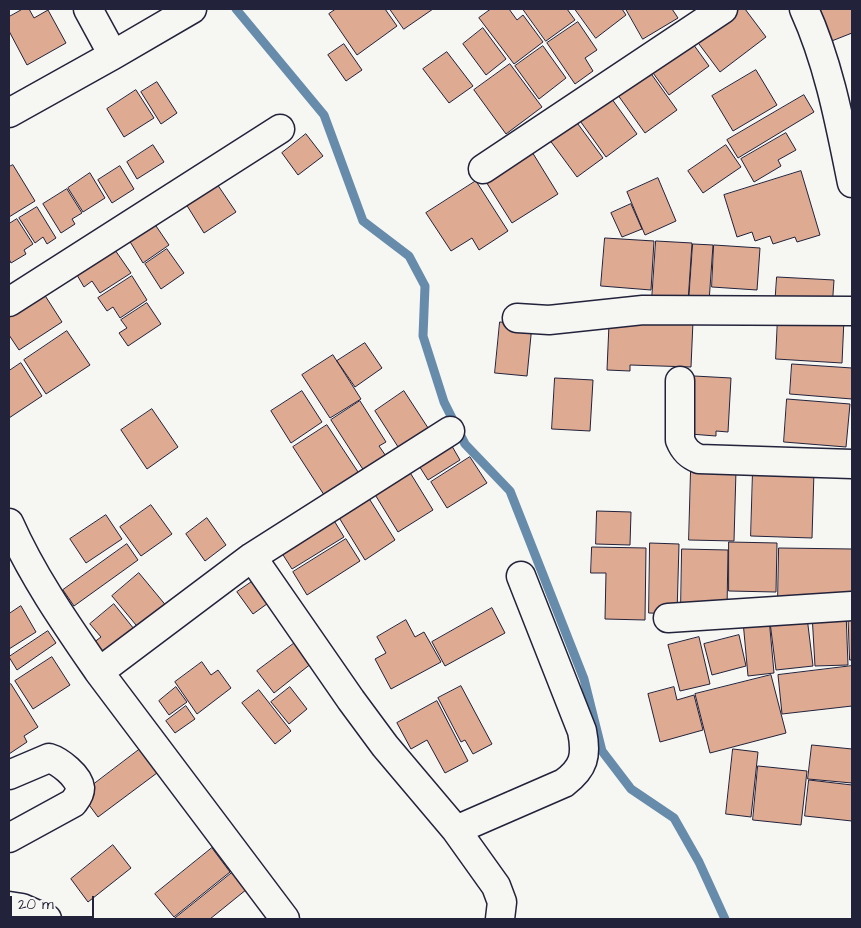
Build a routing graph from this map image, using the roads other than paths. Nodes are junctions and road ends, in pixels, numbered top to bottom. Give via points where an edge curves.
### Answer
1 (88, 9) edge
2 (723, 9) edge
3 (804, 9) edge
4 (190, 10) edge
5 (113, 56) junction
6 (844, 105) edge
7 (9, 113) edge
8 (280, 129) dead end
9 (483, 169) dead end
10 (852, 183) edge
11 (9, 302) edge
12 (852, 311) edge
13 (517, 318) dead end
14 (680, 381) dead end
15 (450, 431) dead end
16 (852, 464) edge
17 (9, 524) edge
18 (252, 557) junction
19 (521, 576) dead end
20 (852, 606) edge
21 (668, 618) dead end
22 (99, 672) junction
23 (9, 775) edge
24 (456, 830) junction
25 (9, 838) edge
26 (9, 906) edge
27 (47, 919) edge
28 (285, 919) edge
29 (500, 919) edge

1 - 5 street
2 - 9 street
3 - 6 street
4 - 5 street
5 - 7 street
6 - 10 street
8 - 11 street
12 - 13 street via 643,310 549,320
14 - 16 street via 680,440 690,456 699,459
15 - 18 street
17 - 22 street via 51,602
18 - 22 street
18 - 24 street via 385,746
19 - 24 street via 582,731 585,749 582,763 564,784
20 - 21 street
22 - 28 street
23 - 25 street via 49,758 62,763 80,789 72,803
24 - 29 street via 496,886 502,902
26 - 27 street

